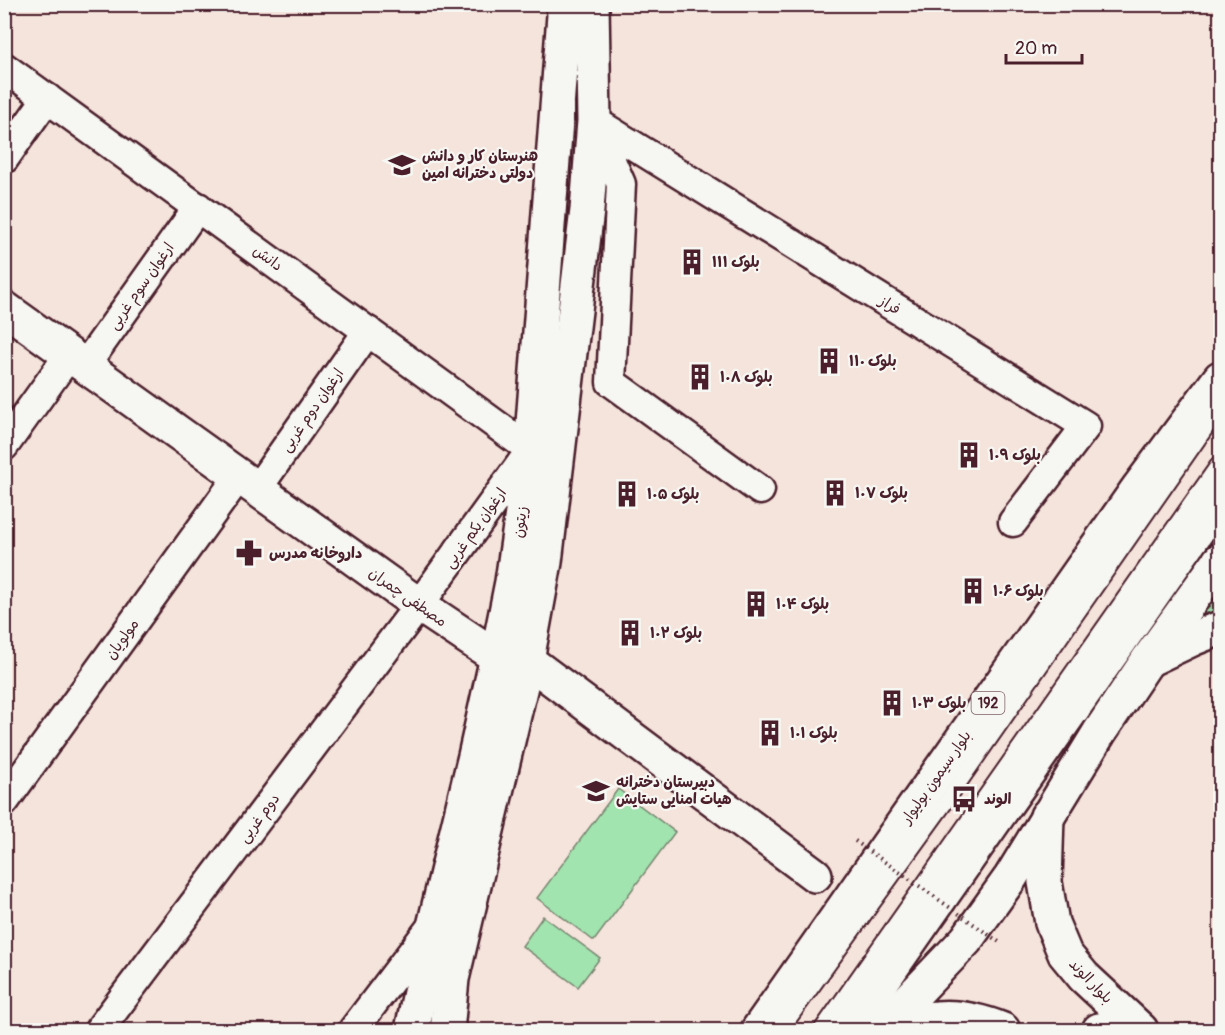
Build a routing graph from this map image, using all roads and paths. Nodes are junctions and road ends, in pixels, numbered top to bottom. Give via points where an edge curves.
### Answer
1 (562, 4) edge
2 (592, 4) edge
3 (4, 67) edge
4 (47, 98) junction
5 (594, 121) junction
6 (4, 159) edge
7 (198, 207) junction
8 (4, 308) edge
9 (368, 331) junction
10 (77, 360) junction
11 (1221, 378) edge
12 (1221, 408) edge
13 (4, 446) edge
14 (531, 450) junction
15 (1221, 462) edge
16 (248, 482) junction
17 (760, 490) dead end
18 (1221, 498) edge
19 (1014, 522) dead end
20 (1221, 560) edge
21 (419, 605) junction
22 (1221, 628) edge
23 (512, 658) junction
24 (1148, 660) junction
25 (4, 802) edge
26 (1047, 816) junction
27 (855, 841) dead end
28 (815, 875) dead end
29 (435, 922) junction
30 (1002, 945) dead end
31 (882, 1028) edge
32 (99, 1030) edge
33 (353, 1030) edge
34 (412, 1030) edge
35 (448, 1030) edge
36 (758, 1030) edge
37 (781, 1030) edge
38 (821, 1030) edge
39 (848, 1030) edge
40 (1003, 1030) edge
41 (1099, 1030) edge
42 (1135, 1030) edge
43 (1142, 1030) edge

1 - 14 main road, زیتون
2 - 5 main road, زیتون
3 - 4 street, دانش
4 - 6 street
4 - 7 street, دانش
5 - 17 street via 621,184 611,382
5 - 19 street, فراز via 1086,426
5 - 23 main road, زیتون via 545,562
7 - 9 street, دانش
7 - 10 street, ارغوان سوم غربی
8 - 10 main road, مصطفی چمران
9 - 14 street, دانش
9 - 16 street, ارغوان دوم غربی
10 - 13 street, ارغوان سوم غربی
10 - 16 main road, مصطفی چمران
11 - 36 main road, بلوار سیمون بولیوار / 192 via 1139,487
12 - 37 lane via 946,802
14 - 21 street, ارغوان یکم غربی
14 - 23 main road, زیتون via 512,582
15 - 38 lane
16 - 21 main road, مصطفی چمران
16 - 25 street, مولویان
18 - 39 main road
20 - 24 main road
21 - 23 main road, مصطفی چمران
21 - 32 street, دوم غربی
22 - 24 main road
23 - 28 main road, مصطفی چمران
23 - 29 main road, زیتون via 475,756
23 - 35 main road, زیتون via 452,979
24 - 26 main road
26 - 31 main road via 1011,877 966,940
26 - 43 main road, بلوار الوند via 1045,882 1052,922 1065,954 1084,977
27 - 30 path, bridge
29 - 33 street
29 - 34 main road, زیتون
31 - 40 main road via 939,1017
41 - 42 main road

